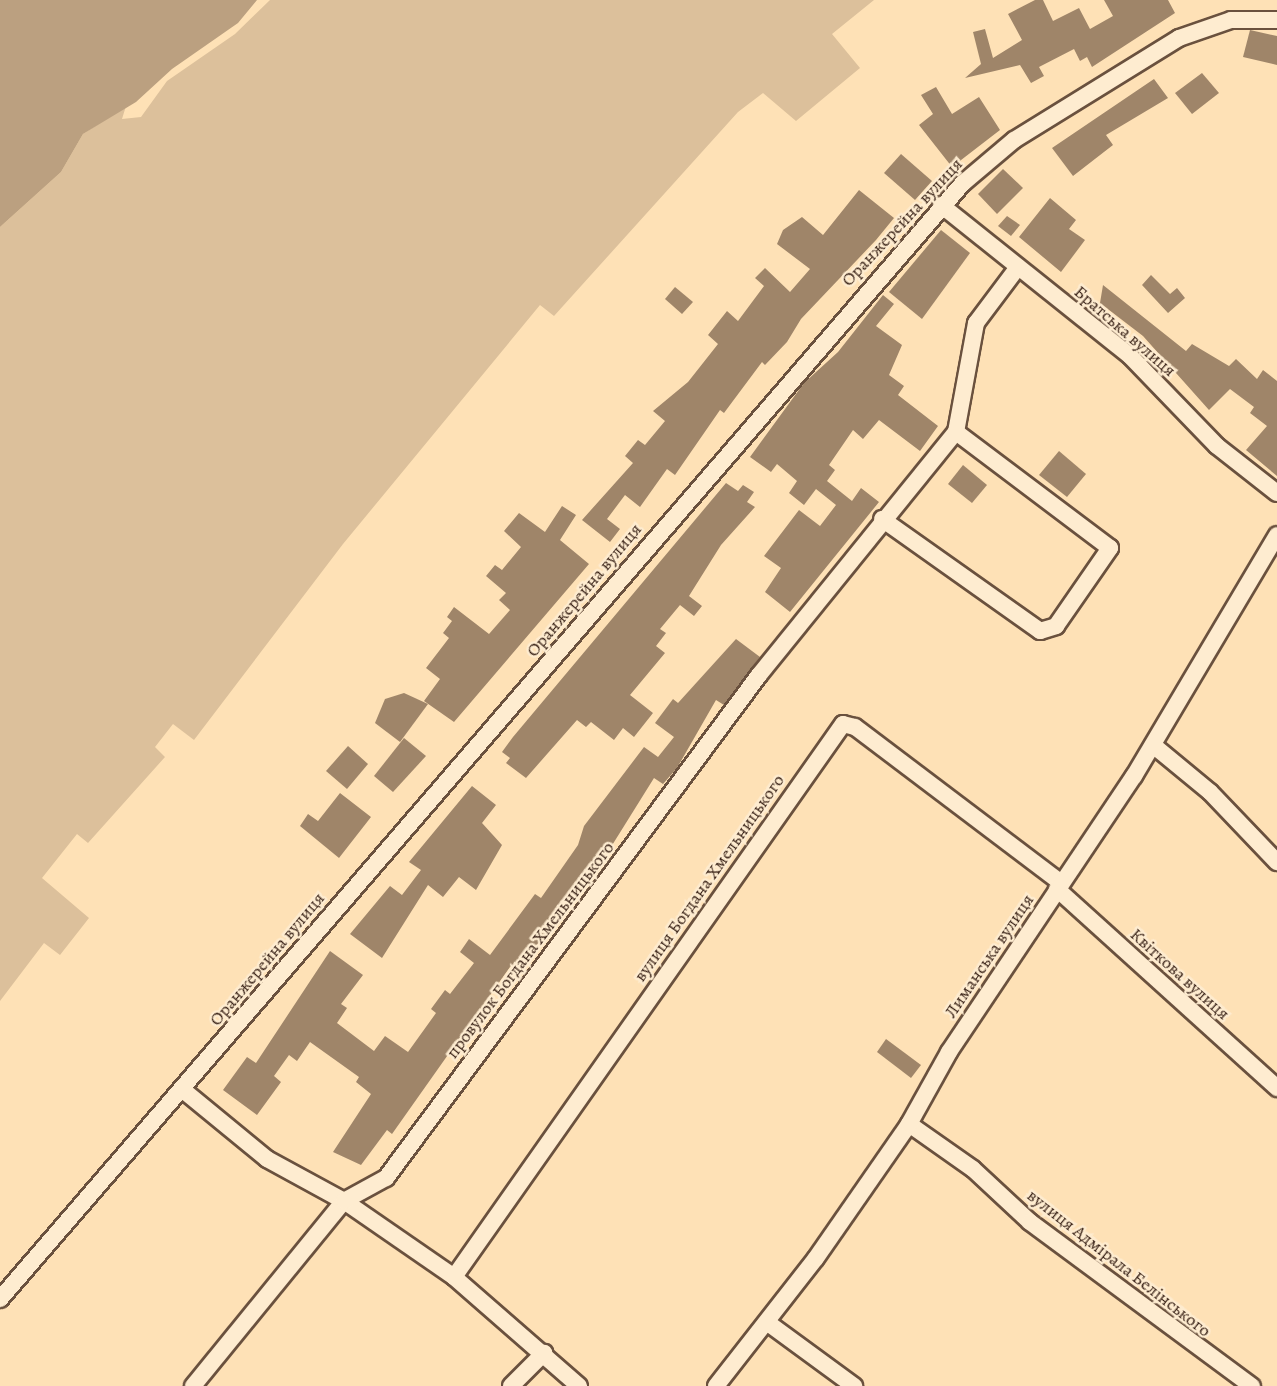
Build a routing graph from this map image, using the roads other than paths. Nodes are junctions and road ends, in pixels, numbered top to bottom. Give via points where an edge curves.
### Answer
1 (1277, 20) edge
2 (941, 205) junction
3 (1018, 267) junction
4 (956, 432) junction
5 (1277, 494) edge
6 (882, 519) junction
7 (1277, 535) edge
8 (1153, 745) junction
9 (1277, 862) edge
10 (1059, 886) junction
11 (1277, 1088) edge
12 (183, 1090) junction
13 (909, 1124) junction
14 (344, 1201) junction
15 (454, 1277) junction
16 (0, 1299) edge
17 (768, 1323) junction
18 (544, 1353) junction
19 (193, 1386) edge
20 (511, 1386) edge
21 (579, 1386) edge
22 (716, 1386) edge
23 (854, 1386) edge
24 (1252, 1386) edge

1 - 2 street, Оранжерейна вулиця via 1231,20 1179,38 1014,140
2 - 3 street, Братська вулиця
2 - 12 street, Оранжерейна вулиця
3 - 4 street, провулок Богдана Хмельницького via 976,323
3 - 5 street, Братська вулиця via 1130,356 1217,446
4 - 6 street, провулок Богдана Хмельницького
4 - 6 street via 1110,548 1056,627 1040,631
6 - 14 street, провулок Богдана Хмельницького via 759,675 386,1178
7 - 8 street, Лиманська вулиця
8 - 9 street via 1210,792
8 - 10 street, Лиманська вулиця
10 - 11 street, Квіткова вулиця
10 - 13 street, Лиманська вулиця via 949,1052
10 - 15 street, вулиця Богдана Хмельницького via 855,727 843,724
12 - 14 street via 267,1158
12 - 16 street, Оранжерейна вулиця
13 - 17 street, Лиманська вулиця
13 - 24 street, вулиця Адмірала Белінського via 973,1169 1029,1222
14 - 15 street
14 - 19 street, провулок Богдана Хмельницького
15 - 18 street
17 - 22 street, Лиманська вулиця
17 - 23 street
18 - 20 street
18 - 21 street

